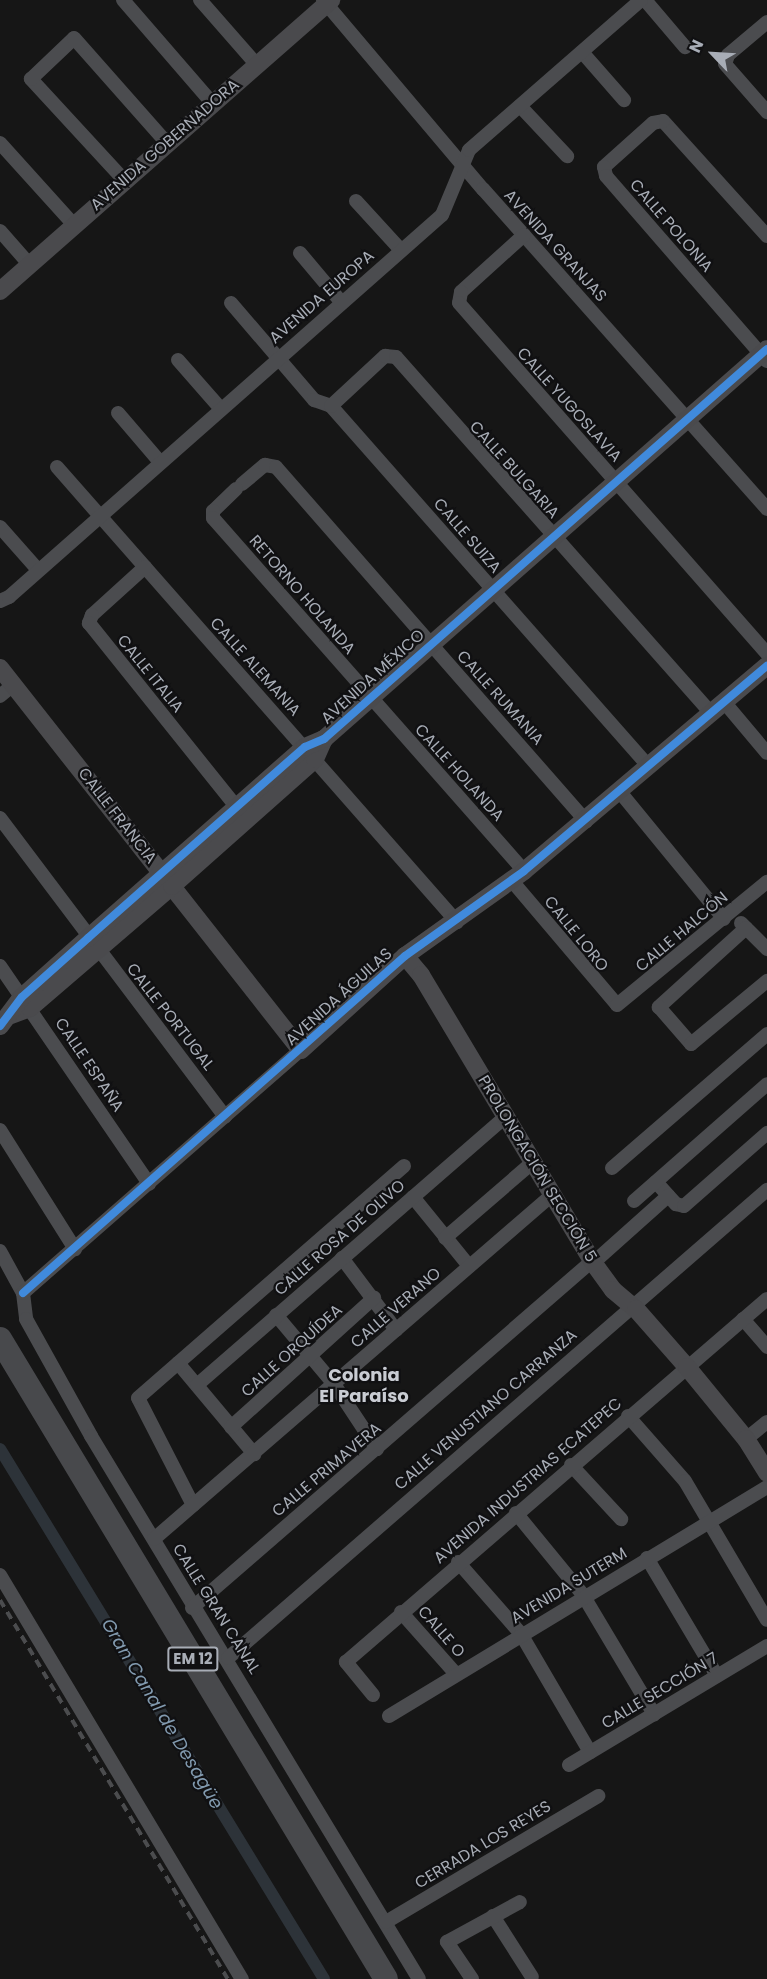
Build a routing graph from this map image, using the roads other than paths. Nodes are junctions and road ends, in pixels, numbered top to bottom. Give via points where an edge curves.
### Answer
1 (123, 0) edge
2 (200, 0) edge
3 (643, 0) edge
4 (327, 1) edge
5 (767, 22) edge
6 (685, 47) dead end
7 (582, 52) junction
8 (257, 65) junction
9 (624, 100) dead end
10 (213, 104) junction
11 (520, 106) junction
12 (767, 112) edge
13 (0, 143) edge
14 (167, 144) junction
15 (567, 156) dead end
16 (461, 163) junction
17 (125, 181) junction
18 (356, 201) dead end
19 (74, 225) junction
20 (0, 231) edge
21 (524, 235) junction
22 (767, 236) edge
23 (400, 249) junction
24 (300, 253) dead end
25 (30, 264) junction
26 (0, 291) edge
27 (231, 303) dead end
28 (342, 303) junction
29 (765, 355) edge
30 (279, 356) junction
31 (178, 360) dead end
32 (332, 406) junction
33 (221, 409) junction
34 (118, 413) dead end
35 (687, 419) junction
36 (160, 462) junction
37 (57, 467) dead end
38 (616, 482) junction
39 (767, 509) edge
40 (212, 513) joint
41 (99, 515) junction
42 (0, 527) edge
43 (554, 536) junction
44 (145, 567) junction
45 (38, 570) junction
46 (493, 591) junction
47 (0, 601) edge
48 (430, 644) junction
49 (767, 654) edge
50 (767, 666) edge
51 (0, 668) edge
52 (6, 690) edge
53 (370, 697) junction
54 (718, 708) junction
55 (310, 753) junction
56 (767, 753) edge
57 (649, 767) junction
58 (620, 792) junction
59 (237, 808) junction
60 (0, 818) edge
61 (586, 820) junction
62 (518, 876) junction
63 (167, 880) junction
64 (767, 882) edge
65 (728, 915) junction
66 (457, 922) junction
67 (746, 928) junction
68 (93, 944) junction
69 (767, 949) edge
70 (405, 957) junction
71 (0, 966) edge
72 (767, 981) edge
73 (26, 1002) junction
74 (617, 1005) joint
75 (6, 1021) edge
76 (767, 1035) edge
77 (301, 1050) junction
78 (767, 1084) edge
79 (225, 1117) junction
80 (505, 1117) junction
81 (0, 1130) edge
82 (767, 1133) edge
83 (532, 1163) junction
84 (404, 1166) dead end
85 (612, 1168) dead end
86 (656, 1182) junction
87 (149, 1184) junction
88 (767, 1190) edge
89 (552, 1196) junction
90 (668, 1196) junction
91 (413, 1197) junction
92 (634, 1202) dead end
93 (445, 1238) junction
94 (75, 1249) junction
95 (0, 1251) edge
96 (342, 1258) junction
97 (592, 1262) junction
98 (469, 1266) junction
99 (23, 1293) junction
100 (374, 1298) junction
101 (767, 1299) edge
102 (631, 1306) junction
103 (276, 1315) junction
104 (743, 1319) junction
105 (396, 1330) junction
106 (0, 1339) edge
107 (767, 1347) edge
108 (312, 1356) junction
109 (178, 1363) junction
110 (687, 1367) junction
111 (0, 1369) edge
112 (334, 1383) junction
113 (197, 1385) junction
114 (628, 1416) junction
115 (767, 1422) edge
116 (231, 1427) junction
117 (746, 1439) junction
118 (377, 1449) junction
119 (254, 1454) junction
120 (572, 1465) junction
121 (767, 1473) edge
122 (767, 1487) edge
123 (193, 1505) junction
124 (516, 1513) junction
125 (621, 1519) dead end
126 (711, 1521) junction
127 (153, 1539) junction
128 (647, 1558) junction
129 (458, 1562) junction
130 (0, 1575) edge
131 (583, 1595) junction
132 (192, 1608) junction
133 (401, 1612) junction
134 (767, 1620) edge
135 (521, 1634) junction
136 (767, 1646) edge
137 (228, 1658) junction
138 (456, 1674) junction
139 (717, 1676) junction
140 (373, 1695) dead end
141 (654, 1714) junction
142 (389, 1716) dead end
143 (590, 1752) junction
144 (569, 1764) dead end
145 (598, 1796) dead end
146 (520, 1902) dead end
147 (493, 1916) junction
148 (386, 1923) junction
149 (531, 1977) dead end
150 (242, 1979) edge
151 (368, 1979) edge
152 (386, 1979) edge
153 (419, 1979) edge
154 (472, 1979) edge

1 - 10 street
2 - 8 street
3 - 6 street
3 - 7 street, AVENIDA EUROPA
4 - 8 street, AVENIDA GOBERNADORA
4 - 16 street, AVENIDA GRANJAS
5 - 12 street via 728,55 725,64
7 - 9 street
7 - 11 street, AVENIDA EUROPA
8 - 10 street, AVENIDA GOBERNADORA
10 - 14 street, AVENIDA GOBERNADORA
11 - 15 street
11 - 16 street, AVENIDA EUROPA via 469,150
13 - 19 street
14 - 17 street, AVENIDA GOBERNADORA
14 - 17 street via 74,38 32,79
16 - 21 street, AVENIDA GRANJAS
16 - 23 street, AVENIDA EUROPA via 445,211
17 - 19 street, AVENIDA GOBERNADORA
18 - 23 street
19 - 25 street, AVENIDA GOBERNADORA
20 - 25 street
21 - 35 street, AVENIDA GRANJAS
21 - 38 street, CALLE YUGOSLAVIA via 461,292 459,303
22 - 29 street, CALLE POLONIA via 660,120 606,164 604,173
23 - 28 street, AVENIDA EUROPA
24 - 28 street
25 - 26 street, AVENIDA GOBERNADORA
27 - 30 street, CALLE SUIZA
28 - 30 street, AVENIDA EUROPA
29 - 35 street, AVENIDA MÉXICO
30 - 32 street, CALLE SUIZA via 314,400
30 - 33 street, AVENIDA EUROPA
31 - 33 street
32 - 43 street, CALLE BULGARIA via 390,354
32 - 46 street, CALLE SUIZA
33 - 36 street, AVENIDA EUROPA
34 - 36 street
35 - 38 street, AVENIDA MÉXICO
35 - 39 street, AVENIDA GRANJAS
36 - 41 street, AVENIDA EUROPA
37 - 41 street, CALLE ALEMANIA
38 - 43 street, AVENIDA MÉXICO
38 - 49 street, CALLE YUGOSLAVIA
40 - 48 street, CALLE RUMANIA via 269,465 276,467
40 - 53 street, RETORNO HOLANDA
41 - 44 street, CALLE ALEMANIA
41 - 45 street, AVENIDA EUROPA
42 - 45 street
43 - 46 street, AVENIDA MÉXICO
43 - 54 street, CALLE BULGARIA
44 - 55 street, CALLE ALEMANIA
44 - 59 street, CALLE ITALIA via 92,615 89,623
45 - 47 street, AVENIDA EUROPA
46 - 48 street, AVENIDA MÉXICO
46 - 57 street, CALLE SUIZA
48 - 53 street, AVENIDA MÉXICO
48 - 61 street, CALLE RUMANIA
50 - 54 street, AVENIDA ÁGUILAS
51 - 52 street, CALLE FRANCIA
52 - 63 street, CALLE FRANCIA
53 - 55 street, AVENIDA MÉXICO
53 - 62 street, CALLE HOLANDA
54 - 56 street, CALLE BULGARIA
54 - 57 street, AVENIDA ÁGUILAS
55 - 59 street, AVENIDA MÉXICO
55 - 63 street, AVENIDA MÉXICO
55 - 66 street, CALLE ALEMANIA
57 - 58 street, AVENIDA ÁGUILAS
58 - 61 street, AVENIDA ÁGUILAS
58 - 65 street
59 - 63 street, AVENIDA MÉXICO
60 - 68 street, CALLE PORTUGAL
61 - 62 street, AVENIDA ÁGUILAS
62 - 66 street, AVENIDA ÁGUILAS
62 - 74 street, CALLE LORO
63 - 68 street, AVENIDA MÉXICO
63 - 77 street, CALLE FRANCIA
64 - 65 street, CALLE HALCÓN
65 - 67 street
65 - 74 street, CALLE HALCÓN
66 - 70 street, AVENIDA ÁGUILAS
67 - 69 street
67 - 72 street via 659,1008 691,1044
68 - 73 street, AVENIDA MÉXICO
68 - 79 street, CALLE PORTUGAL
70 - 77 street, AVENIDA ÁGUILAS
70 - 80 street, PROLONGACIÓN SECCIÓN 5 via 421,975
71 - 73 street, CALLE ESPAÑA
73 - 75 street, AVENIDA MÉXICO
73 - 87 street, CALLE ESPAÑA
76 - 85 street
77 - 79 street, AVENIDA ÁGUILAS
78 - 86 street
79 - 87 street, AVENIDA ÁGUILAS
80 - 83 street, PROLONGACIÓN SECCIÓN 5
80 - 91 street, CALLE ROSA DE OLIVO
81 - 94 street
82 - 90 street via 684,1206 678,1206
83 - 89 street, PROLONGACIÓN SECCIÓN 5
83 - 93 street
84 - 109 street, CALLE ROSA DE OLIVO
86 - 90 street
86 - 92 street
87 - 94 street, AVENIDA ÁGUILAS
88 - 102 street, CALLE VENUSTIANO CARRANZA
89 - 97 street, PROLONGACIÓN SECCIÓN 5
89 - 98 street, CALLE VERANO
90 - 97 street, CALLE PRIMAVERA
91 - 93 street
91 - 96 street, CALLE ROSA DE OLIVO
93 - 98 street
94 - 99 street, AVENIDA ÁGUILAS
95 - 99 street, CALLE GRAN CANAL
96 - 100 street
96 - 103 street, CALLE ROSA DE OLIVO
97 - 102 street, PROLONGACIÓN SECCIÓN 5
97 - 118 street, CALLE PRIMAVERA
98 - 105 street, CALLE VERANO
99 - 127 street, CALLE GRAN CANAL via 26,1319
100 - 105 street
100 - 108 street, CALLE ORQUÍDEA
101 - 104 street, AVENIDA INDUSTRIAS ECATEPEC
102 - 110 street, PROLONGACIÓN SECCIÓN 5
102 - 137 street, CALLE VENUSTIANO CARRANZA
103 - 108 street
103 - 113 street, CALLE ROSA DE OLIVO
104 - 107 street
104 - 110 street, AVENIDA INDUSTRIAS ECATEPEC
105 - 112 street, CALLE VERANO
106 - 152 highway, EM 12
108 - 112 street
108 - 116 street, CALLE ORQUÍDEA
109 - 113 street
109 - 123 street, CALLE ROSA DE OLIVO via 138,1398
110 - 114 street, AVENIDA INDUSTRIAS ECATEPEC
110 - 117 street, PROLONGACIÓN SECCIÓN 5
111 - 151 highway, EM 12
112 - 118 street
112 - 119 street, CALLE VERANO
113 - 116 street
114 - 120 street, AVENIDA INDUSTRIAS ECATEPEC
114 - 126 street via 686,1481
115 - 117 street
116 - 119 street
117 - 121 street, PROLONGACIÓN SECCIÓN 5
118 - 132 street, CALLE PRIMAVERA
119 - 123 street, CALLE VERANO
120 - 124 street, AVENIDA INDUSTRIAS ECATEPEC
120 - 125 street
122 - 126 street, AVENIDA SUTERM
123 - 127 street, CALLE VERANO
124 - 129 street, AVENIDA INDUSTRIAS ECATEPEC
124 - 131 street
126 - 128 street, AVENIDA SUTERM
126 - 134 street
127 - 132 street, CALLE GRAN CANAL
128 - 131 street, AVENIDA SUTERM
128 - 139 street
129 - 133 street, AVENIDA INDUSTRIAS ECATEPEC
129 - 135 street
130 - 150 street
131 - 135 street, AVENIDA SUTERM
131 - 141 street
132 - 137 street, CALLE GRAN CANAL
133 - 138 street, CALLE O
133 - 140 street, AVENIDA INDUSTRIAS ECATEPEC via 346,1662
135 - 138 street, AVENIDA SUTERM
135 - 143 street
136 - 139 street, CALLE SECCIÓN 7
137 - 148 street, CALLE GRAN CANAL
138 - 142 street, AVENIDA SUTERM
139 - 141 street, CALLE SECCIÓN 7
141 - 143 street, CALLE SECCIÓN 7
143 - 144 street, CALLE SECCIÓN 7
145 - 148 street, CERRADA LOS REYES
146 - 147 street
147 - 149 street
147 - 154 street via 447,1942
148 - 153 street, CALLE GRAN CANAL

